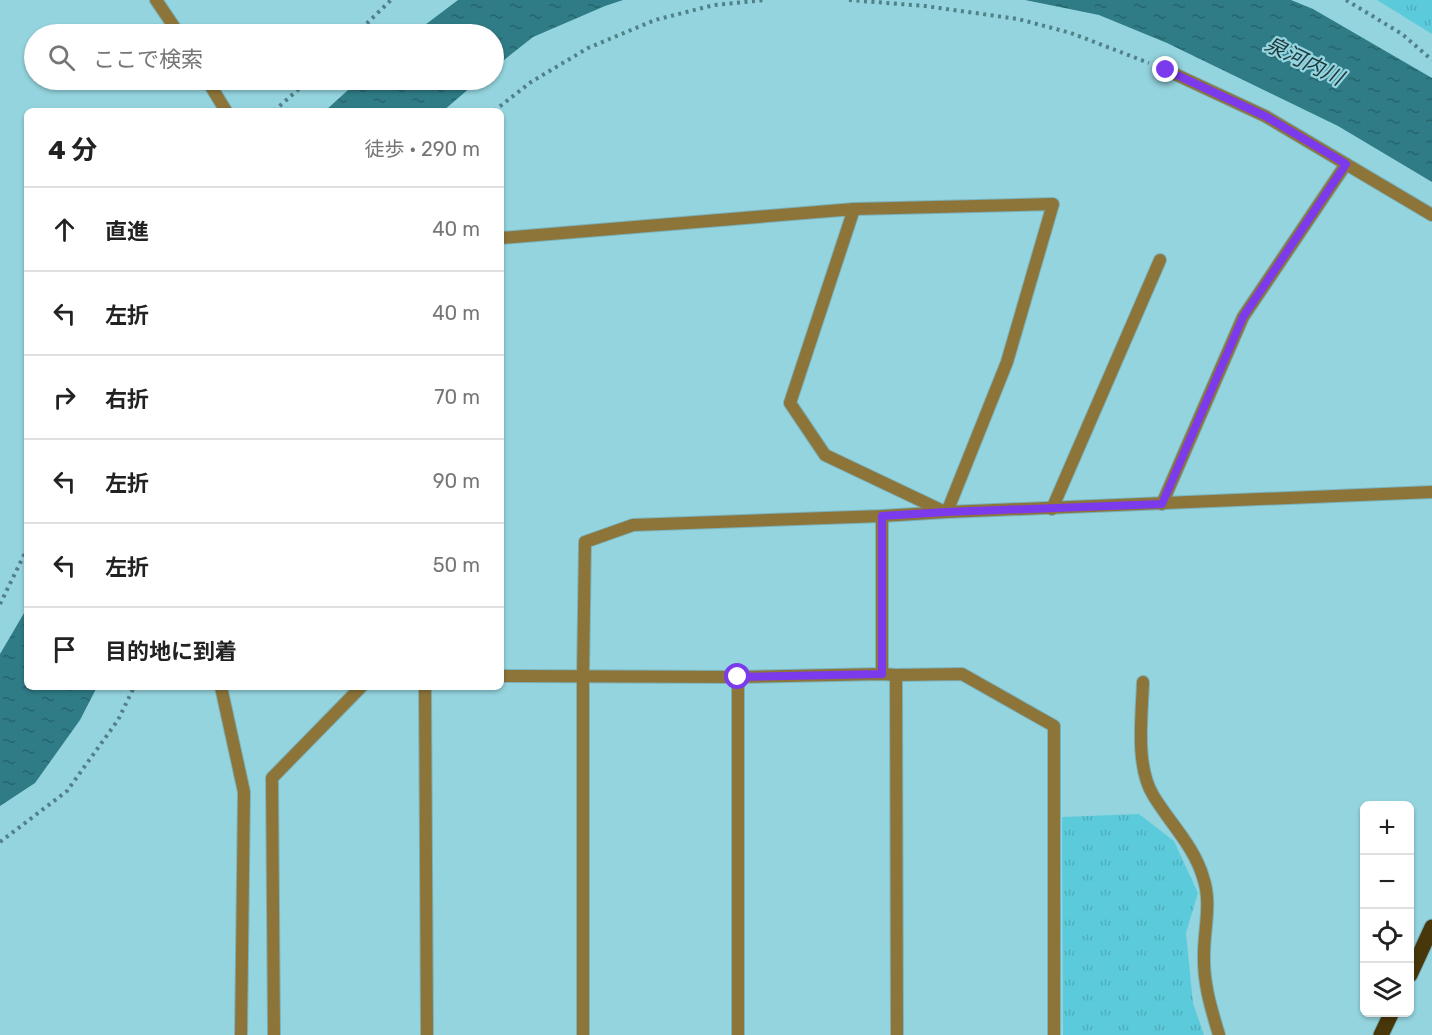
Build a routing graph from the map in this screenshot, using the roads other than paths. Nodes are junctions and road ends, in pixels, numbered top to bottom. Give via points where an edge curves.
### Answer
1 (156, 0) edge
2 (172, 24) edge
3 (1166, 70) road end
4 (213, 90) edge
5 (224, 108) edge
6 (1346, 164) junction
7 (854, 209) junction
8 (1432, 215) edge
9 (504, 238) edge
10 (1160, 260) dead end
11 (1432, 492) edge
12 (1162, 504) junction
13 (1052, 509) junction
14 (946, 512) junction
15 (882, 516) junction
16 (882, 674) junction
17 (896, 675) junction
18 (504, 676) edge
19 (582, 676) junction
20 (738, 677) junction
21 (1143, 681) dead end
22 (222, 690) edge
23 (358, 690) edge
24 (425, 690) edge
25 (1432, 927) edge
26 (1414, 966) edge
27 (1390, 1017) edge
28 (242, 1035) edge
29 (274, 1035) edge
30 (427, 1035) edge
31 (583, 1035) edge
32 (738, 1035) edge
33 (897, 1035) edge
34 (1054, 1035) edge
35 (1219, 1035) edge
36 (1381, 1035) edge

1 - 2 street
3 - 6 street via 1265,116
4 - 5 street
6 - 8 street
6 - 12 street via 1243,317
7 - 9 street
7 - 14 street via 790,403 825,455
7 - 14 street via 1053,204 1007,362
10 - 13 street
11 - 12 street
12 - 13 street
13 - 14 street
14 - 15 street
15 - 16 street
15 - 19 street via 633,525 585,542
16 - 17 street
16 - 20 street
17 - 33 street
17 - 34 street via 962,674 1054,726
18 - 19 street
19 - 20 street
19 - 31 street
20 - 32 street
21 - 35 street via 1145,773 1152,793 1203,876 1208,900 1204,974
22 - 28 street via 244,792
23 - 29 street via 272,778
24 - 30 street
25 - 26 main road
27 - 36 main road

